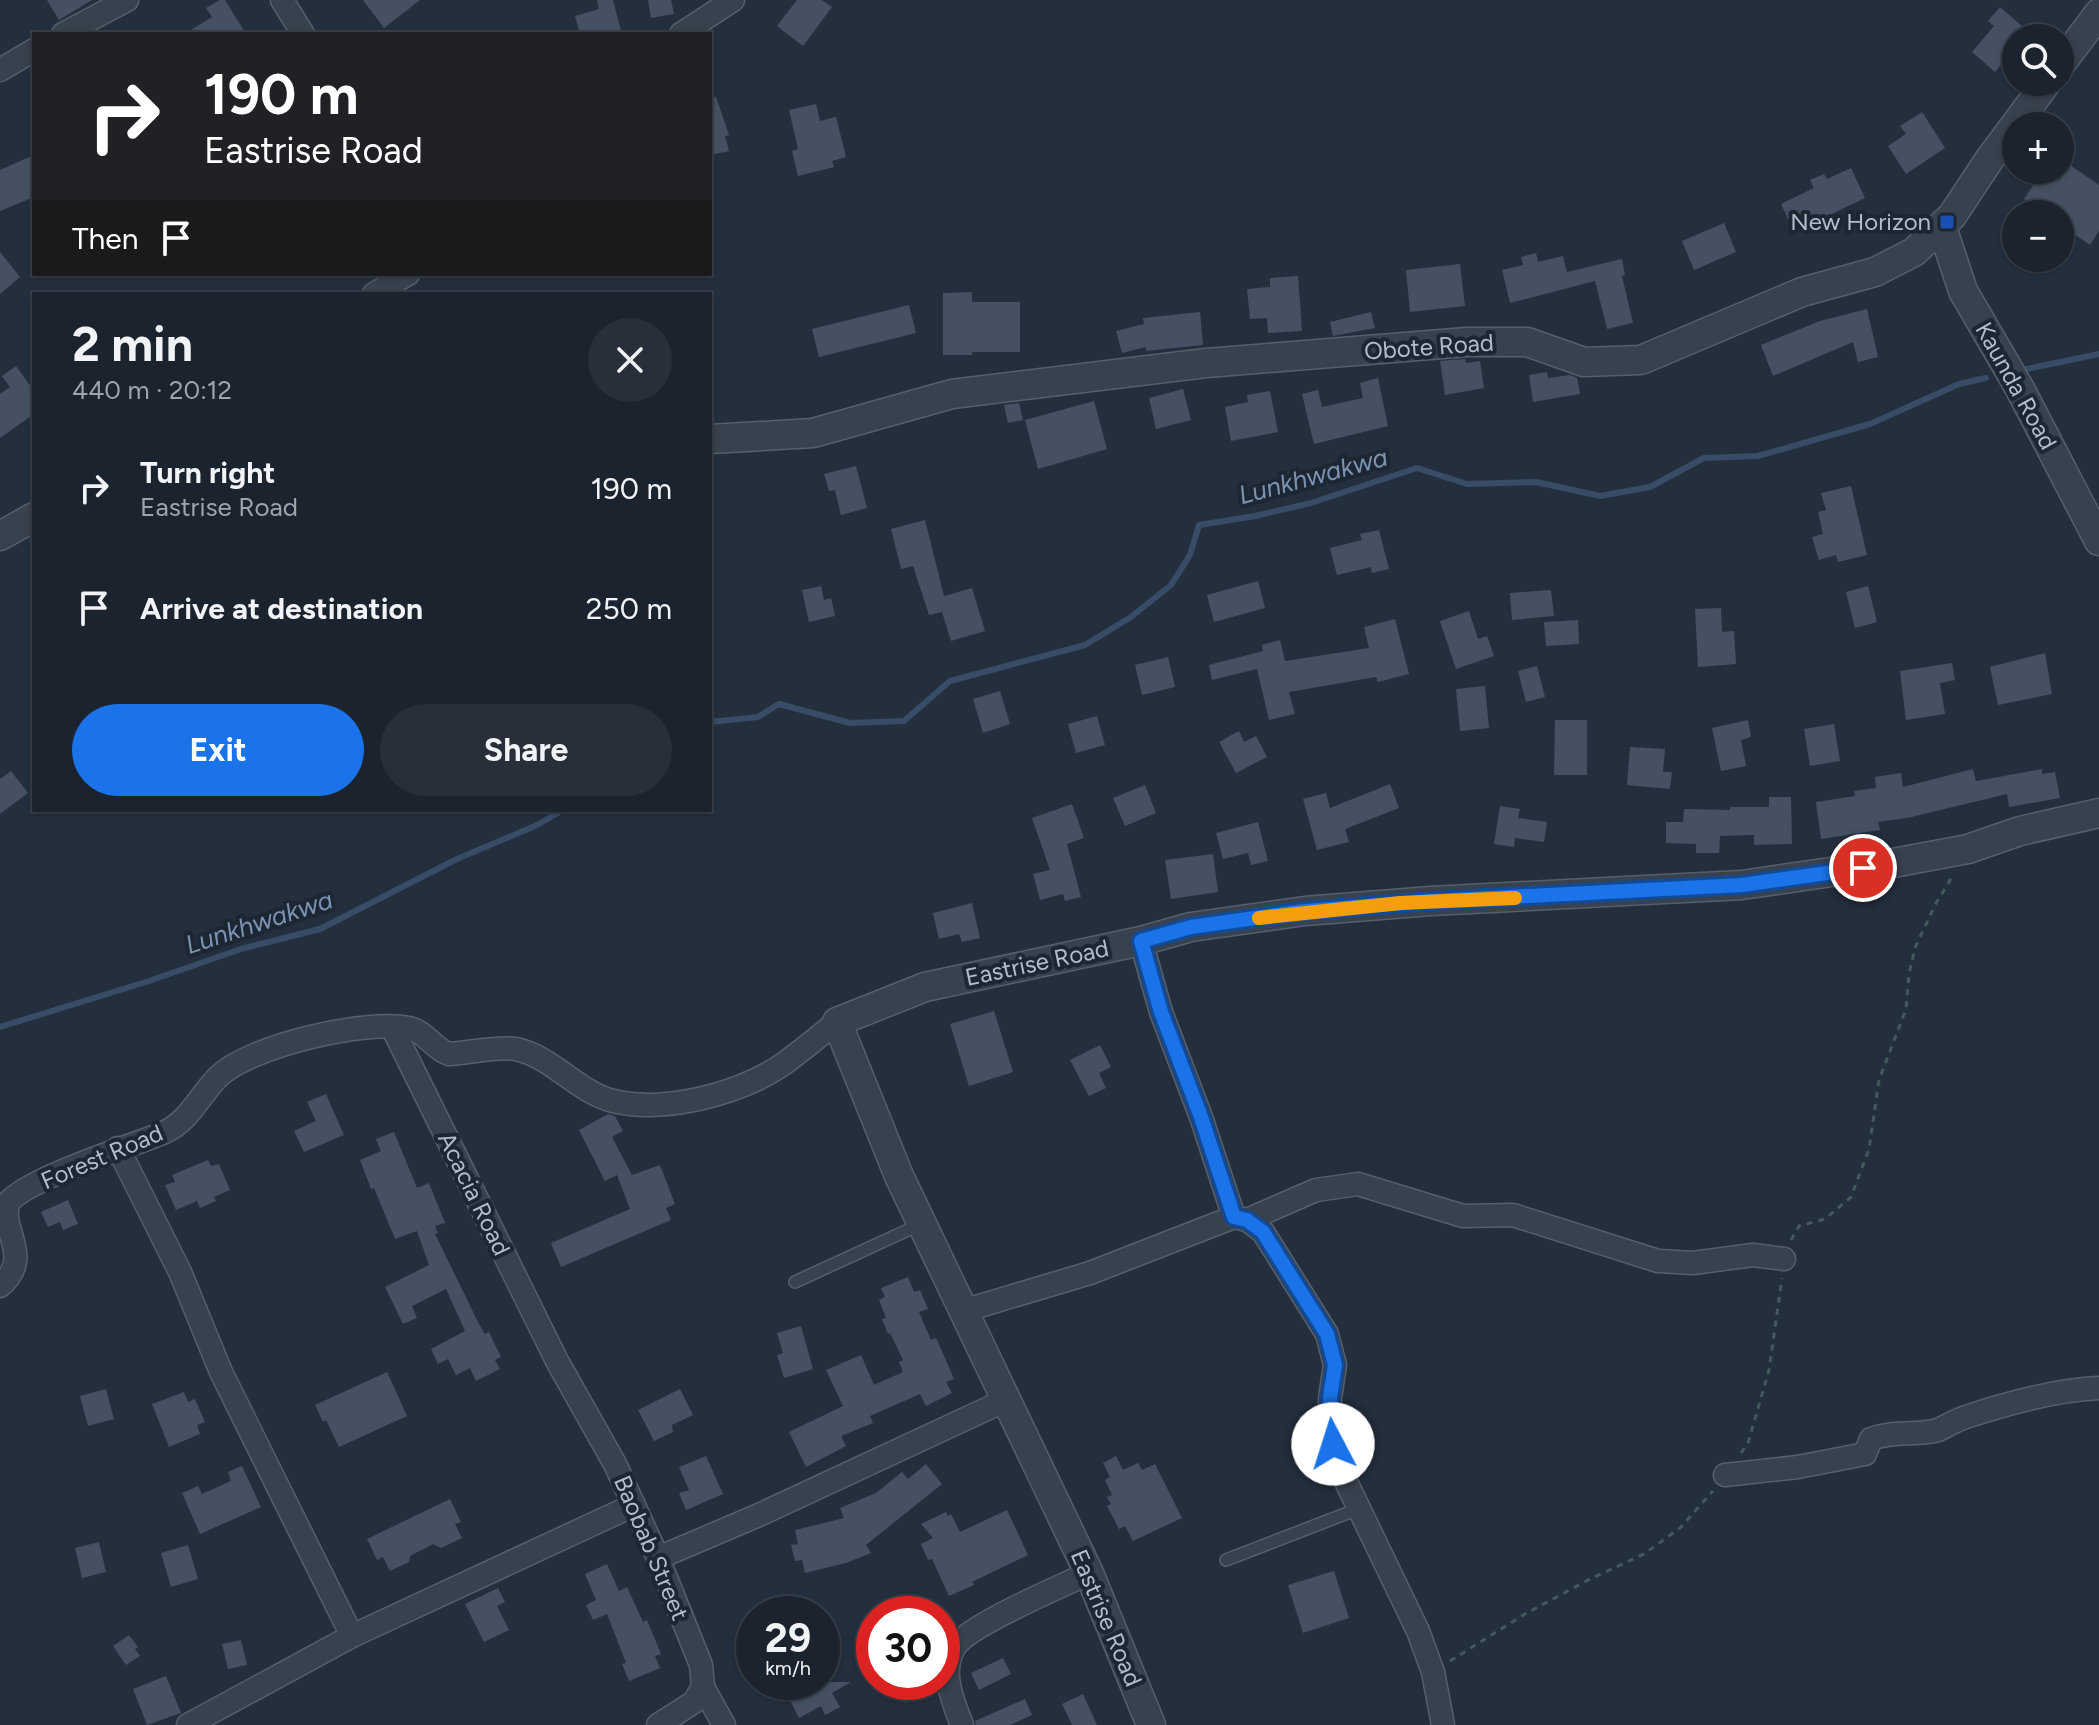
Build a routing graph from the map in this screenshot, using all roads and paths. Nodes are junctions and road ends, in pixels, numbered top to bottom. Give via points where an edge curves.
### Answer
1 (127, 0) edge
2 (282, 0) edge
3 (733, 0) edge
4 (2099, 13) edge
5 (67, 32) edge
6 (302, 32) edge
7 (684, 32) edge
8 (2074, 46) edge
9 (32, 51) edge
10 (0, 70) edge
11 (2037, 96) edge
12 (1942, 227) junction
13 (405, 276) edge
14 (377, 292) edge
15 (712, 439) edge
16 (32, 518) edge
17 (0, 536) edge
18 (2099, 541) edge
19 (2099, 813) edge
20 (1968, 849) junction
21 (1141, 941) junction
22 (837, 1022) junction
23 (392, 1027) junction
24 (118, 1148) junction
25 (1240, 1218) junction
26 (922, 1224) junction
27 (1784, 1259) junction
28 (795, 1282) dead end
29 (0, 1286) edge
30 (963, 1311) junction
31 (557, 1361) joint
32 (2099, 1388) edge
33 (1006, 1400) junction
34 (1725, 1475) junction
35 (634, 1505) junction
36 (1358, 1509) junction
37 (658, 1558) junction
38 (1226, 1560) dead end
39 (1089, 1573) junction
40 (352, 1636) junction
41 (1433, 1672) junction
42 (703, 1687) junction
43 (188, 1725) edge
44 (658, 1725) edge
45 (724, 1725) edge
46 (962, 1725) edge
47 (1151, 1725) edge
48 (1443, 1725) edge

1 - 5 street
2 - 6 street
3 - 7 street
4 - 8 street
9 - 10 street
11 - 12 street, Obote Road
12 - 15 street, Obote Road via 1914,252 1875,272 1802,292 1641,360 1584,362 1527,342 1467,342 1206,363 952,394 813,433
12 - 18 street, Kaunda Road via 1963,291
13 - 14 street
16 - 17 street
19 - 20 street, Eastrise Road
20 - 21 street, Eastrise Road via 1742,885 1305,911 1191,927
20 - 27 path via 1915,948 1906,1009 1879,1080 1869,1149 1851,1197 1825,1219 1799,1226
21 - 22 street, Eastrise Road via 925,987
21 - 25 street via 1161,1012
22 - 23 street, Forest Road via 776,1069 741,1085 664,1105 613,1101 515,1049 449,1054 421,1031
22 - 26 street, Eastrise Road
23 - 24 street, Forest Road via 352,1029 239,1060 166,1132
23 - 31 street, Acacia Road
24 - 29 street, Forest Road via 9,1200 2,1218 14,1262
24 - 40 street
25 - 27 street via 1316,1190 1358,1184 1463,1216 1513,1215 1658,1261 1693,1263 1753,1255
25 - 30 street via 1090,1273
25 - 36 street via 1263,1232 1327,1334 1335,1365 1332,1439
26 - 28 lane
26 - 30 street, Eastrise Road
27 - 34 path via 1769,1370 1748,1443
30 - 33 street, Eastrise Road
31 - 35 street, Baobab Street
32 - 34 street via 2012,1403 1935,1431 1887,1433 1871,1439 1865,1454
33 - 37 street
33 - 39 street, Eastrise Road
34 - 41 path via 1680,1528 1644,1554 1525,1614
35 - 37 street, Baobab Street
35 - 40 street
36 - 38 lane
36 - 41 street
37 - 42 street, Baobab Street via 701,1665
39 - 46 street via 976,1629 954,1647 947,1673
39 - 47 street, Eastrise Road
40 - 43 street
41 - 48 street
42 - 44 street via 694,1702
42 - 45 street

